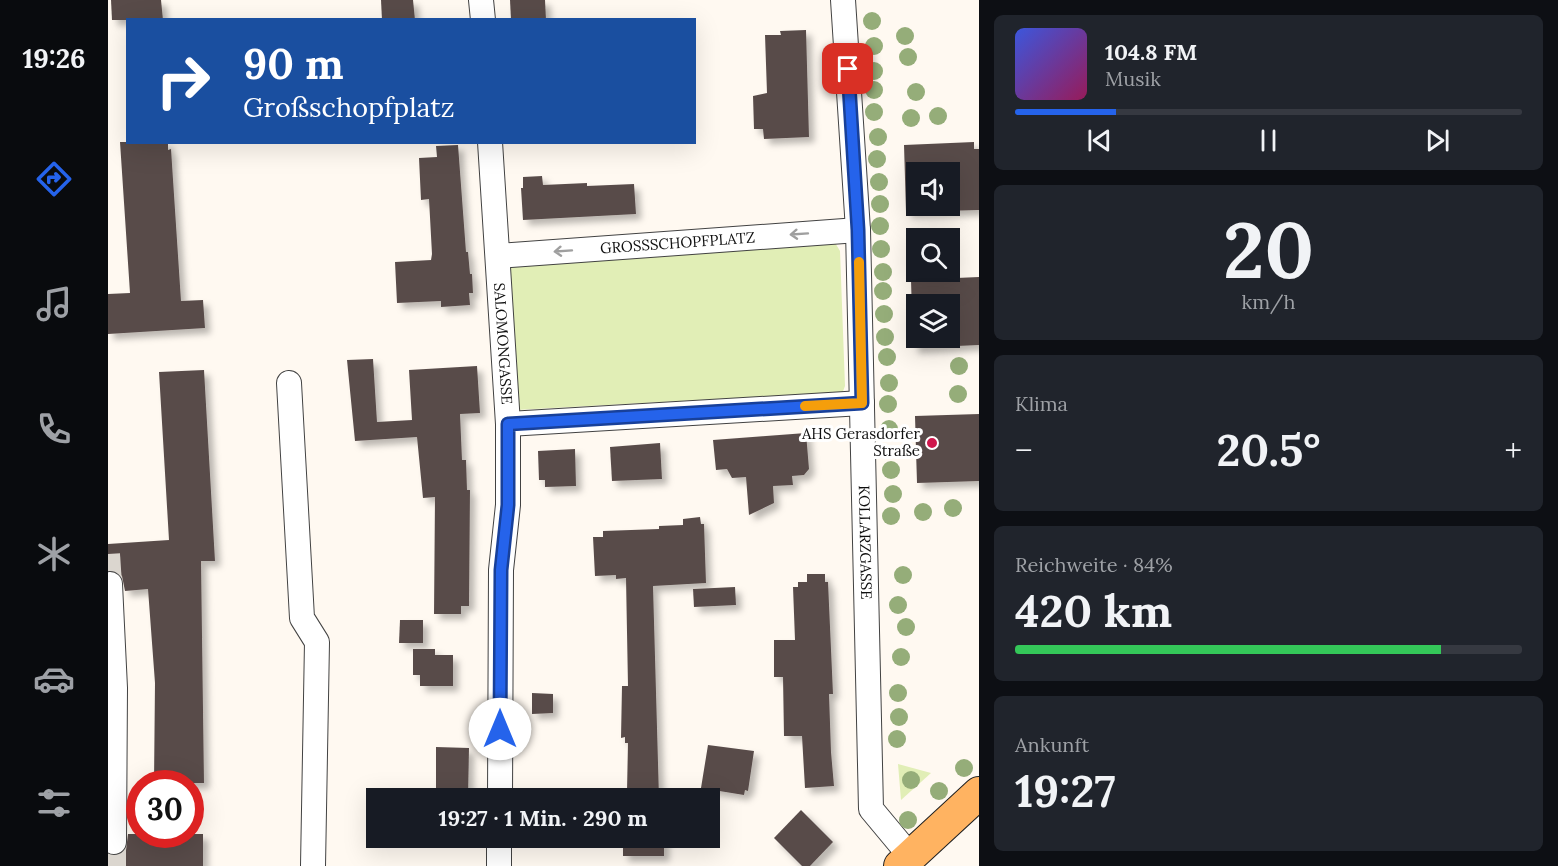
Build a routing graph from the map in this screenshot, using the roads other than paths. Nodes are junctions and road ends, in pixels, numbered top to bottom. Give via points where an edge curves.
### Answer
1 (481, 0) edge
2 (843, 0) edge
3 (483, 18) edge
4 (490, 144) edge
5 (858, 230) junction
6 (498, 256) junction
7 (289, 383) dead end
8 (862, 403) junction
9 (508, 424) junction
10 (110, 584) dead end
11 (500, 788) edge
12 (979, 793) edge
13 (114, 842) dead end
14 (499, 848) edge
15 (905, 861) edge
16 (313, 866) edge
17 (499, 866) edge

1 - 3 street
2 - 5 street, KOLLARZGASSE
4 - 6 street, SALOMONGASSE
5 -> 6 street, GROSSSCHOPFPLATZ
5 - 8 street, KOLLARZGASSE
6 - 9 street, SALOMONGASSE
7 - 16 street via 302,618 317,642
8 - 9 street
8 - 15 street, KOLLARZGASSE via 871,808
9 - 11 street, SALOMONGASSE via 508,505 501,570
10 - 13 street via 115,688
12 - 15 main road
14 - 17 street

